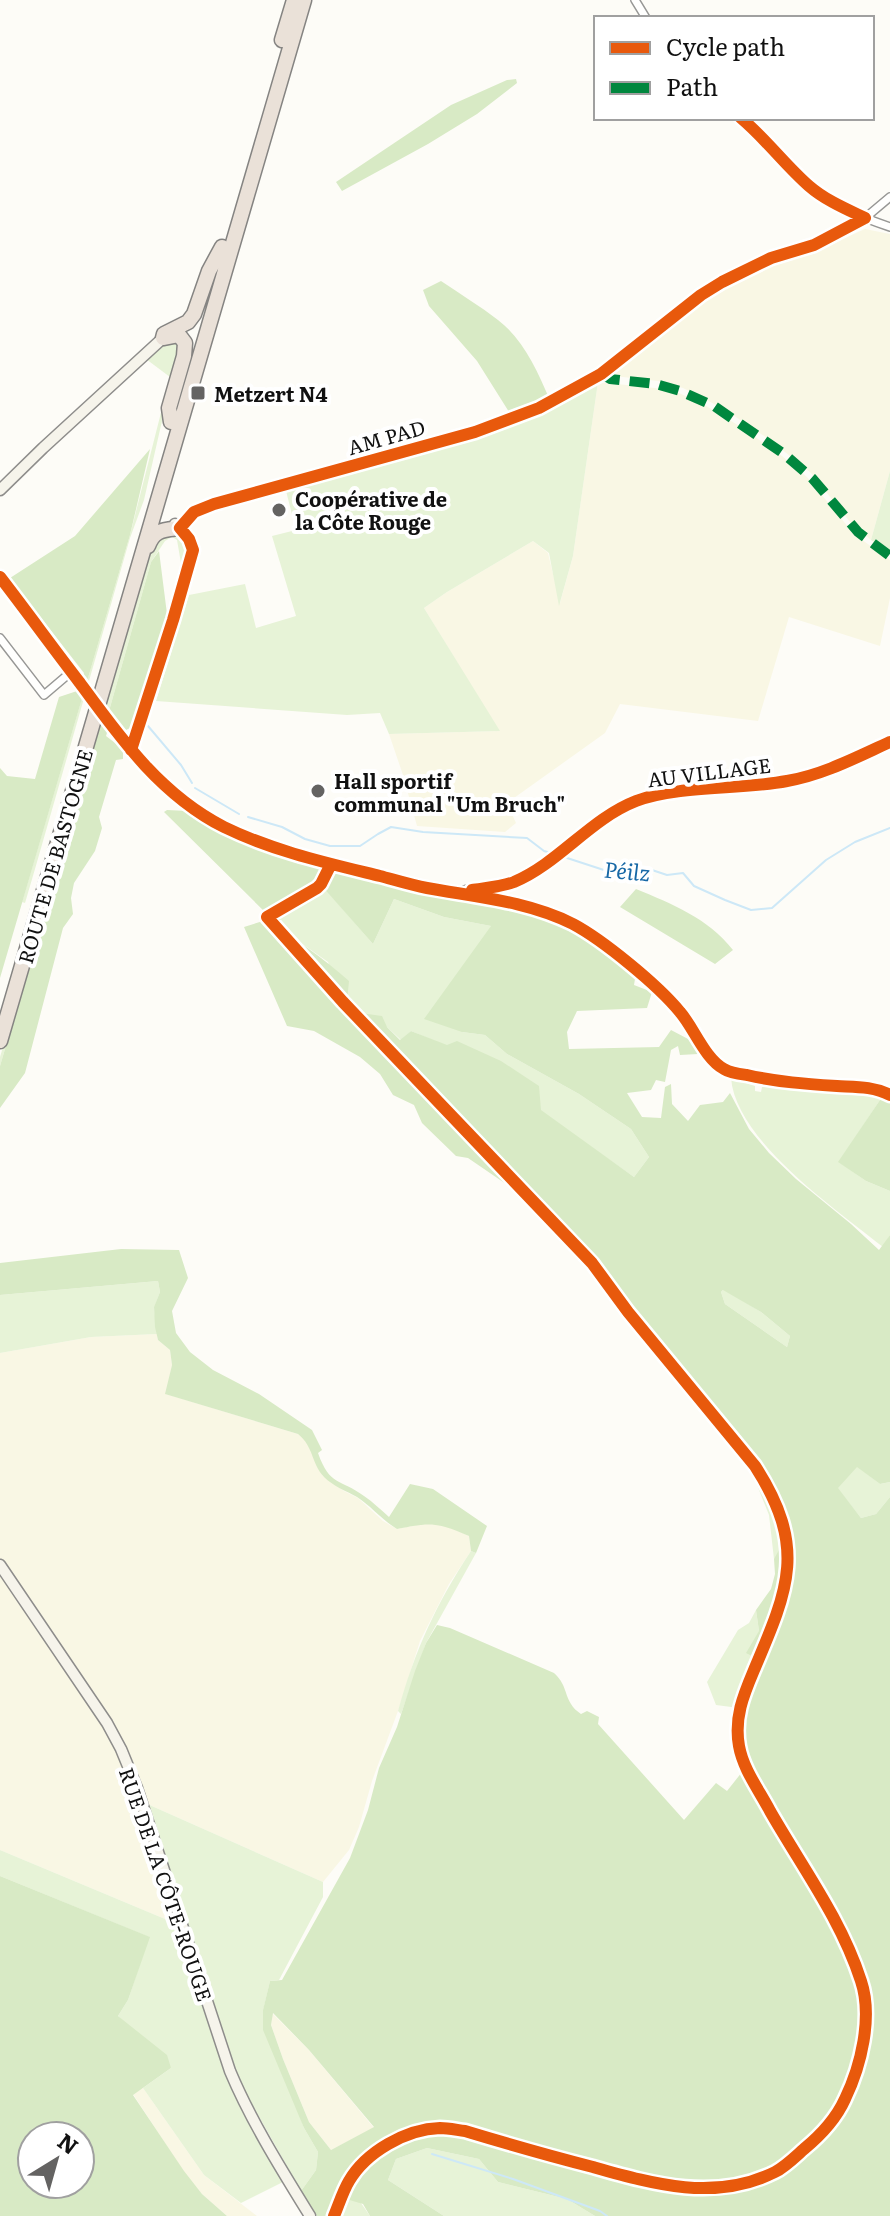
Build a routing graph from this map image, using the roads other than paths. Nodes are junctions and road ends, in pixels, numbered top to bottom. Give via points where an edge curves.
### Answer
1 (294, 0) edge
2 (304, 0) edge
3 (743, 120) edge
4 (890, 197) edge
5 (865, 218) junction
6 (890, 227) edge
7 (222, 247) junction
8 (163, 338) junction
9 (175, 423) junction
10 (0, 490) edge
11 (174, 526) junction
12 (0, 577) edge
13 (0, 638) edge
14 (114, 649) junction
15 (71, 672) junction
16 (80, 684) tunnel mouth
17 (91, 712) junction
18 (110, 725) tunnel mouth
19 (890, 742) edge
20 (131, 750) junction
21 (452, 892) junction
22 (0, 1013) edge
23 (0, 1041) edge
24 (890, 1095) edge
25 (0, 1565) edge
26 (310, 2216) edge

1 - 7 highway
2 - 9 highway
3 - 5 street via 808,186
4 - 5 street, AM PAD
5 - 6 street
5 - 11 street, AM PAD via 722,282 601,374 539,408 475,432 214,504
7 - 8 highway via 194,314
7 - 9 highway
8 - 9 highway via 179,335 185,343 169,408
8 - 10 street
9 - 11 highway via 181,433 158,512
9 - 14 highway
9 - 17 highway
11 - 14 highway via 151,538
11 - 20 street via 193,550
12 - 15 street
13 - 15 street via 44,695
14 - 17 highway
15 - 16 street
17 - 22 highway, ROUTE DE BASTOGNE
17 - 23 highway, ROUTE DE BASTOGNE
18 - 20 street
19 - 21 street, AU VILLAGE via 790,781 637,801 515,881
20 - 21 street via 191,807 263,844
21 - 24 street via 528,906 584,931 673,1004 725,1071 774,1081 864,1087
25 - 26 street, RUE DE LA CÔTE-ROUGE via 121,1749 230,2071

